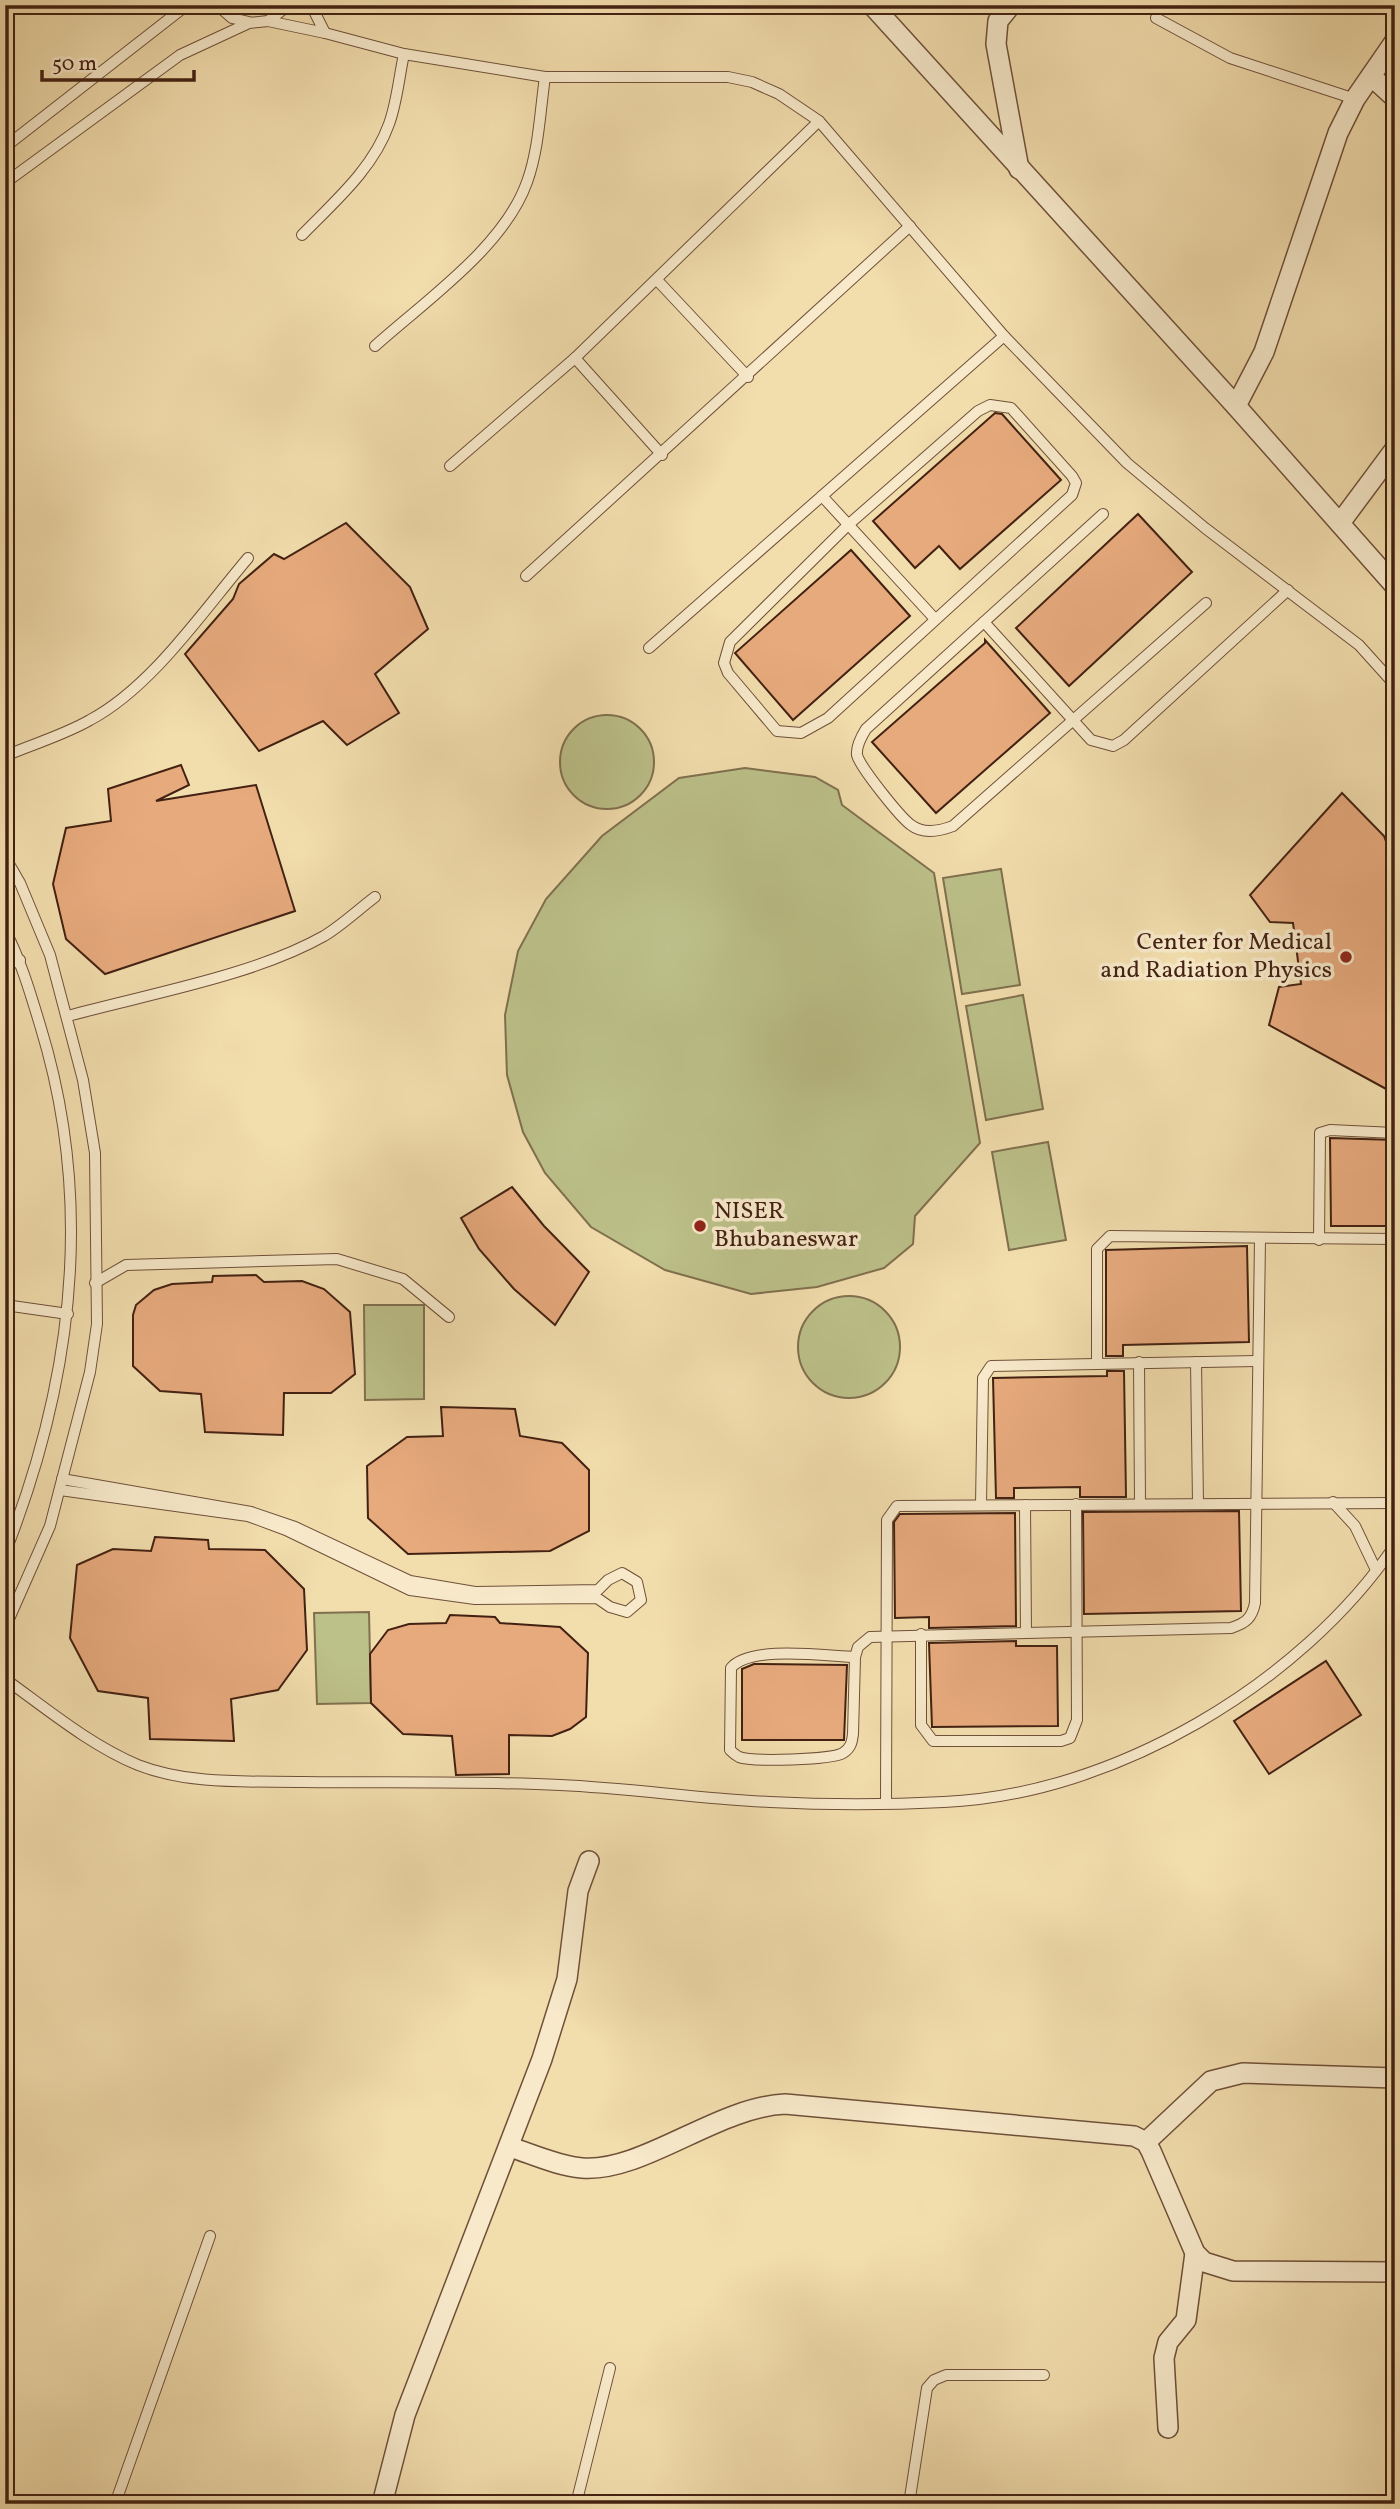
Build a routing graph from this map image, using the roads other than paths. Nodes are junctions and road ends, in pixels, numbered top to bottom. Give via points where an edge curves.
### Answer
1 (187, 5) edge
2 (217, 5) edge
3 (289, 5) edge
4 (312, 5) edge
5 (872, 5) edge
6 (1011, 5) edge
7 (997, 13) edge
8 (1156, 18) dead end
9 (268, 21) junction
10 (249, 23) junction
11 (324, 33) junction
12 (1395, 41) edge
13 (404, 54) junction
14 (1371, 76) junction
15 (545, 77) junction
16 (1395, 98) edge
17 (1355, 99) junction
18 (819, 121) junction
19 (5, 147) edge
20 (1019, 170) junction
21 (5, 183) edge
22 (911, 226) junction
23 (302, 236) dead end
24 (657, 280) junction
25 (1004, 336) junction
26 (375, 346) dead end
27 (575, 358) junction
28 (748, 377) junction
29 (1236, 407) junction
30 (1395, 449) edge
31 (662, 455) junction
32 (450, 466) dead end
33 (822, 496) junction
34 (1103, 514) dead end
35 (1340, 523) junction
36 (848, 525) junction
37 (248, 558) dead end
38 (526, 576) dead end
39 (1395, 586) edge
40 (1288, 590) junction
41 (1206, 603) dead end
42 (936, 619) junction
43 (984, 622) junction
44 (649, 648) dead end
45 (1395, 685) edge
46 (1073, 720) junction
47 (5, 756) edge
48 (5, 857) edge
49 (376, 897) dead end
50 (5, 930) edge
51 (20, 960) junction
52 (5, 966) edge
53 (68, 1016) junction
54 (1395, 1133) edge
55 (1260, 1239) junction
56 (1395, 1239) edge
57 (1320, 1240) junction
58 (95, 1283) junction
59 (5, 1305) edge
60 (68, 1314) junction
61 (449, 1317) dead end
62 (1257, 1361) junction
63 (1139, 1362) junction
64 (1196, 1362) junction
65 (1097, 1363) junction
66 (61, 1484) junction
67 (1333, 1502) junction
68 (1198, 1503) junction
69 (1258, 1503) junction
70 (1395, 1503) edge
71 (1076, 1504) junction
72 (1140, 1504) junction
73 (981, 1505) junction
74 (1025, 1505) junction
75 (1395, 1545) edge
76 (5, 1553) edge
77 (1376, 1570) junction
78 (5, 1628) edge
79 (1026, 1632) junction
80 (1077, 1632) junction
81 (886, 1634) junction
82 (921, 1634) junction
83 (855, 1657) junction
84 (5, 1679) edge
85 (886, 1802) junction
86 (589, 1861) dead end
87 (1395, 2078) edge
88 (1146, 2142) junction
89 (510, 2147) junction
90 (210, 2236) dead end
91 (1195, 2253) junction
92 (1395, 2272) edge
93 (610, 2368) dead end
94 (1044, 2375) dead end
95 (1168, 2428) dead end
96 (115, 2504) edge
97 (382, 2504) edge
98 (576, 2504) edge
99 (909, 2504) edge

1 - 19 lane
2 - 10 lane via 232,18
3 - 9 lane
4 - 11 lane
5 - 20 street
6 - 7 street
7 - 20 street via 996,44
8 - 17 lane via 1230,58
9 - 10 lane
9 - 11 lane
10 - 21 lane via 180,55
11 - 13 lane
12 - 14 street
13 - 15 lane
13 - 23 lane via 390,123 378,149
14 - 16 street
14 - 17 street
15 - 18 lane via 727,77 779,94
15 - 26 lane via 535,150 527,183 513,210 477,255
17 - 29 street via 1326,160 1264,352
18 - 22 lane
18 - 24 lane
20 - 29 street
22 - 25 lane
22 - 28 lane
24 - 27 lane
24 - 28 lane
25 - 33 lane
25 - 40 lane via 1127,463
27 - 31 lane
27 - 32 lane
28 - 31 lane
29 - 35 street
30 - 35 street
31 - 38 lane
33 - 36 lane
33 - 44 lane
34 - 43 lane
35 - 39 street
36 - 42 lane
36 - 42 lane via 725,652 729,673 777,731 813,729
36 - 42 lane via 978,411 990,405 1012,408 1072,476 1076,489
37 - 47 lane via 122,699 90,721
40 - 45 lane via 1359,645
40 - 46 lane via 1124,740 1113,746 1101,745
41 - 46 lane
43 - 46 lane
43 - 46 lane via 866,729 859,742 857,755 863,767 911,825 939,832 953,825
48 - 53 lane via 50,955
49 - 53 lane via 326,935 292,951
50 - 51 lane
51 - 52 lane
51 - 60 lane via 54,1070 68,1149 73,1234
53 - 58 lane via 95,1153
54 - 57 lane via 1320,1133
55 - 57 lane
55 - 62 lane
55 - 65 lane via 1110,1236 1103,1240 1097,1249
56 - 57 lane
58 - 61 lane via 126,1265 337,1259 403,1279
58 - 66 lane via 97,1324 90,1372
59 - 60 lane
60 - 76 lane via 31,1487
62 - 64 lane
62 - 69 lane
63 - 64 lane
63 - 65 lane
63 - 72 lane
64 - 68 lane
65 - 73 lane via 1000,1364 986,1371
66 - 66 lane via 251,1512 295,1527 410,1581 475,1592 598,1590 622,1573 637,1582 641,1600 627,1612 597,1598 475,1599 410,1590 248,1516
66 - 78 lane via 50,1526
67 - 69 lane
67 - 70 lane
67 - 77 lane via 1355,1526
68 - 69 lane
68 - 72 lane
69 - 80 lane via 1255,1603 1244,1624
71 - 72 lane
71 - 74 lane
71 - 80 lane
73 - 74 lane
73 - 81 lane via 897,1506 891,1511 887,1521
74 - 79 lane
75 - 77 lane
77 - 85 lane via 1304,1647 1260,1684 1167,1740 1071,1778 997,1795 947,1802
79 - 80 lane
79 - 82 lane
80 - 82 lane via 1077,1720 1070,1738 944,1744 933,1741 921,1725
81 - 82 lane
81 - 83 lane via 863,1641
81 - 85 lane
83 - 83 lane via 757,1655 737,1660 731,1668 730,1751 753,1759 843,1754 853,1734
84 - 85 lane via 139,1765 184,1777 560,1785 771,1802
86 - 89 street via 571,1928 567,1979
87 - 88 street via 1224,2076 1211,2081
88 - 89 street via 1134,2136 785,2104 747,2109 599,2167 581,2168
88 - 91 street
89 - 97 street via 414,2390
90 - 96 lane
91 - 92 street via 1204,2262 1233,2272
91 - 95 street via 1186,2320 1168,2342 1164,2358
93 - 98 lane
94 - 99 lane via 946,2375 934,2380 927,2388

